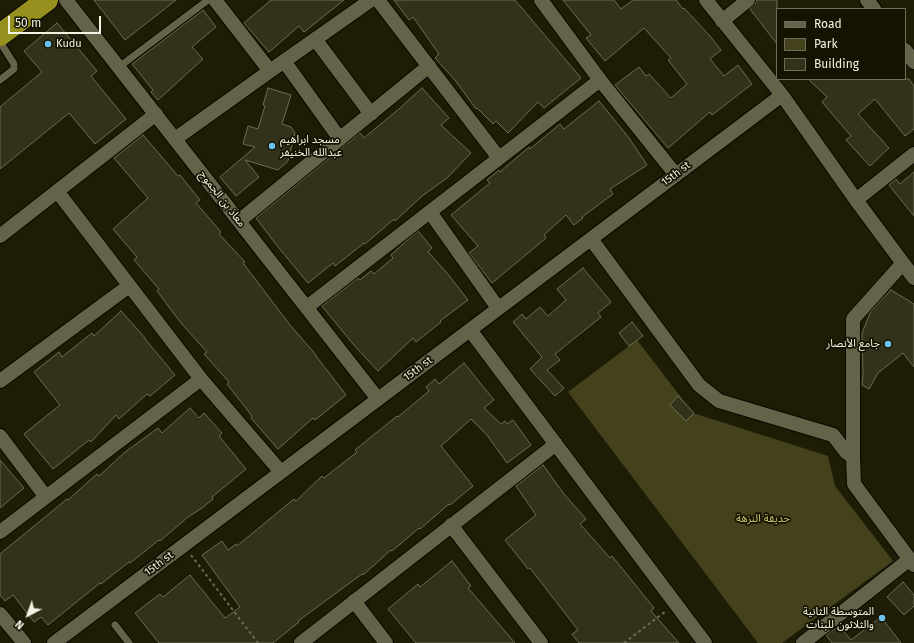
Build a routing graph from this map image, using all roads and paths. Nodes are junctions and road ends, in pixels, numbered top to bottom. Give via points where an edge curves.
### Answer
1 (46, 0) edge
2 (66, 0) edge
3 (208, 0) edge
4 (215, 0) edge
5 (371, 0) edge
6 (378, 0) edge
7 (541, 0) edge
8 (706, 0) edge
9 (748, 0) edge
10 (867, 0) edge
11 (873, 8) edge
12 (722, 21) junction
13 (0, 35) edge
14 (315, 39) junction
15 (0, 42) edge
16 (906, 51) edge
17 (284, 61) junction
18 (914, 62) edge
19 (429, 66) junction
20 (119, 67) junction
21 (270, 71) junction
22 (0, 80) edge
23 (600, 80) junction
24 (782, 95) junction
25 (156, 114) junction
26 (371, 114) junction
27 (176, 139) junction
28 (340, 139) junction
29 (914, 154) edge
30 (499, 158) junction
31 (676, 175) junction
32 (57, 191) junction
33 (856, 200) junction
34 (430, 212) junction
35 (239, 221) junction
36 (0, 236) edge
37 (591, 239) junction
38 (903, 263) junction
39 (914, 278) edge
40 (129, 286) junction
41 (307, 307) junction
42 (498, 308) junction
43 (470, 330) junction
44 (201, 379) junction
45 (0, 381) edge
46 (378, 399) junction
47 (0, 436) edge
48 (556, 444) junction
49 (853, 457) junction
50 (281, 472) junction
51 (46, 497) junction
52 (451, 525) junction
53 (0, 532) edge
54 (184, 545) junction
55 (912, 562) edge
56 (354, 601) junction
57 (676, 604) junction
58 (0, 614) edge
59 (115, 625) dead end
60 (24, 643) edge
61 (54, 643) edge
62 (129, 643) edge
63 (258, 643) edge
64 (301, 643) edge
65 (386, 643) edge
66 (541, 643) edge
67 (624, 643) edge
68 (705, 643) edge
69 (803, 643) edge

1 - 13 highway
2 - 20 street, معاذ بن الجموح
3 - 20 lane
4 - 21 street
5 - 14 street
6 - 19 street
7 - 23 street
8 - 12 street
9 - 12 street
10 - 11 street
12 - 24 street
14 - 17 street
14 - 26 street
15 - 22 lane via 14,64 14,69
16 - 18 street
17 - 21 street
17 - 28 street
19 - 26 street
19 - 30 street
20 - 25 street, معاذ بن الجموح
21 - 27 street
23 - 30 street
23 - 31 street
24 - 31 street, 15th st
24 - 33 street
25 - 27 street, معاذ بن الجموح
25 - 32 street
26 - 28 street
27 - 35 street, معاذ بن الجموح
28 - 35 street
29 - 33 street
30 - 34 street
31 - 37 street, 15th st
32 - 36 street
32 - 40 street
33 - 38 street
34 - 41 street
34 - 42 street
35 - 41 street, معاذ بن الجموح
37 - 42 street, 15th st
37 - 49 street via 699,385 719,401 833,435
38 - 39 street
38 - 49 street via 853,319
40 - 44 street
40 - 45 street
41 - 46 street, معاذ بن الجموح
42 - 43 street, 15th st
43 - 46 street, 15th st
43 - 48 street
44 - 50 street
44 - 51 street
46 - 50 street, 15th st
47 - 51 street
48 - 52 street
48 - 57 street
49 - 55 street via 854,484
50 - 54 street, 15th st
51 - 53 street
52 - 56 street
52 - 66 street
54 - 61 street, 15th st
54 - 63 path
55 - 69 street
56 - 64 street
56 - 65 street
57 - 67 path
57 - 68 street
58 - 60 street
59 - 62 lane

